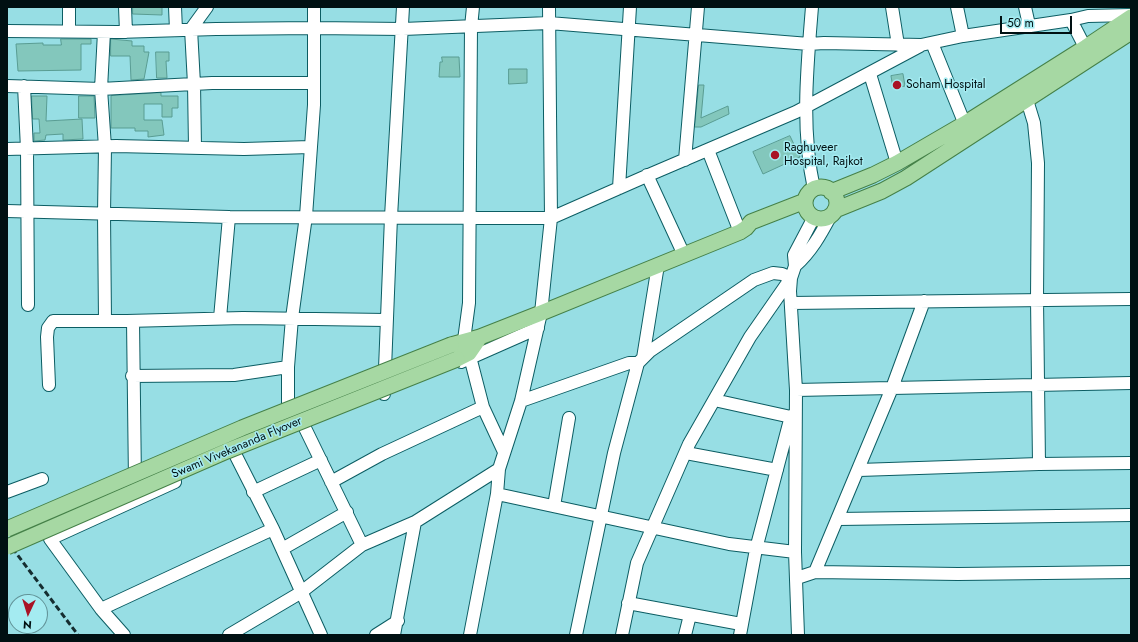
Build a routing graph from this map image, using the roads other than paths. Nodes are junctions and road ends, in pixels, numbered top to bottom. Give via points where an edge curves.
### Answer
1 (69, 7) edge
2 (125, 7) edge
3 (175, 7) edge
4 (207, 7) edge
5 (314, 7) edge
6 (403, 7) edge
7 (473, 7) edge
8 (549, 7) edge
9 (630, 7) edge
10 (698, 7) edge
11 (812, 7) edge
12 (892, 7) edge
13 (957, 7) edge
14 (1025, 7) edge
15 (1087, 11) edge
16 (1131, 16) edge
17 (1071, 20) junction
18 (549, 23) junction
19 (1029, 26) junction
20 (471, 27) junction
21 (313, 28) junction
22 (630, 29) junction
23 (176, 30) junction
24 (190, 30) junction
25 (403, 30) junction
26 (7, 31) edge
27 (69, 31) junction
28 (104, 32) junction
29 (126, 32) junction
30 (1131, 32) edge
31 (696, 34) junction
32 (963, 36) junction
33 (809, 44) junction
34 (927, 44) junction
35 (898, 45) junction
36 (1088, 53) junction
37 (870, 74) junction
38 (314, 83) junction
39 (194, 84) junction
40 (7, 86) edge
41 (24, 86) junction
42 (101, 89) junction
43 (1027, 100) junction
44 (806, 106) junction
45 (967, 130) junction
46 (105, 147) junction
47 (195, 147) junction
48 (310, 147) junction
49 (7, 149) edge
50 (27, 149) junction
51 (708, 150) junction
52 (685, 160) junction
53 (897, 163) junction
54 (647, 175) junction
55 (619, 188) junction
56 (831, 192) junction
57 (810, 204) junction
58 (7, 211) edge
59 (27, 213) junction
60 (833, 213) junction
61 (104, 214) junction
62 (306, 216) junction
63 (229, 217) junction
64 (391, 217) junction
65 (470, 218) junction
66 (551, 218) junction
67 (743, 230) junction
68 (684, 255) junction
69 (658, 265) junction
70 (795, 266) junction
71 (791, 278) junction
72 (1037, 299) junction
73 (1131, 299) edge
74 (924, 301) junction
75 (791, 303) junction
76 (28, 305) dead end
77 (541, 313) junction
78 (220, 318) junction
79 (292, 318) junction
80 (386, 320) junction
81 (105, 321) junction
82 (133, 321) junction
83 (538, 328) junction
84 (462, 351) junction
85 (640, 361) junction
86 (288, 367) junction
87 (132, 376) junction
88 (1131, 383) edge
89 (1039, 384) junction
90 (49, 385) dead end
91 (892, 388) junction
92 (384, 394) junction
93 (796, 395) junction
94 (521, 400) junction
95 (714, 400) junction
96 (483, 407) junction
97 (791, 417) junction
98 (569, 418) dead end
99 (304, 426) junction
100 (287, 433) junction
101 (504, 452) junction
102 (686, 453) junction
103 (235, 454) junction
104 (321, 460) junction
105 (1131, 463) edge
106 (1039, 464) junction
107 (499, 469) junction
108 (777, 470) junction
109 (859, 470) junction
110 (42, 479) dead end
111 (331, 482) junction
112 (7, 492) edge
113 (253, 492) junction
114 (498, 494) junction
115 (136, 500) junction
116 (554, 506) junction
117 (347, 512) junction
118 (1131, 515) edge
119 (601, 516) junction
120 (838, 519) junction
121 (415, 522) junction
122 (654, 528) junction
123 (7, 529) edge
124 (273, 529) junction
125 (362, 545) junction
126 (7, 547) edge
127 (282, 549) junction
128 (756, 549) junction
129 (795, 552) junction
130 (816, 572) junction
131 (1131, 572) edge
132 (796, 578) junction
133 (300, 593) junction
134 (628, 603) junction
135 (101, 609) junction
136 (690, 615) junction
137 (398, 621) junction
138 (741, 630) edge
139 (124, 635) edge
140 (229, 635) edge
141 (321, 635) edge
142 (376, 635) edge
143 (394, 635) edge
144 (470, 635) edge
145 (576, 635) edge
146 (622, 635) edge
147 (685, 635) edge
148 (798, 635) edge

1 - 27 street
2 - 29 street
3 - 23 street
4 - 24 street
5 - 21 street
6 - 25 street
7 - 20 street
8 - 18 street
9 - 22 street
10 - 31 street
11 - 33 street
12 - 35 street
13 - 32 street
14 - 19 street
15 - 16 street
15 - 17 street
16 - 36 main road
17 - 19 street
17 - 36 street
18 - 20 street
18 - 22 street
18 - 66 street
19 - 32 street
20 - 25 street
20 - 65 street
21 - 24 street
21 - 25 street
21 - 38 street
22 - 31 street
22 - 55 street
23 - 24 street
23 - 29 street
24 - 39 street
25 - 64 street
26 - 27 street
27 - 28 street
28 - 29 street
28 - 42 street
30 - 36 main road
31 - 33 street
31 - 52 street
32 - 34 street
33 - 35 street
33 - 44 street
34 - 35 street
34 - 37 street
34 - 45 street
36 - 43 main road
36 - 45 main road
37 - 44 street
37 - 53 street
38 - 39 street
38 - 48 street
39 - 42 street
39 - 47 street
40 - 41 street
41 - 42 street
41 - 50 street
42 - 46 street
43 - 45 main road
43 - 72 street via 1034,123 1038,163
44 - 51 street
44 - 57 street
45 - 53 main road
45 - 60 main road via 882,191
46 - 47 street
46 - 50 street
46 - 61 street
47 - 48 street
48 - 62 street
49 - 50 street
50 - 59 street
51 - 52 street
51 - 67 street
52 - 54 street
53 - 56 main road
54 - 55 street
54 - 68 street
55 - 66 street
56 - 57 main road via 821,187
56 - 60 main road via 837,202
57 - 60 main road via 824,219
57 - 67 main road via 751,222
57 - 70 street via 794,255
58 - 59 street
59 - 61 street
59 - 76 street
60 - 70 street via 804,258
61 - 63 street
61 - 81 street
62 - 63 street
62 - 64 street
62 - 79 street
63 - 78 street
64 - 65 street
64 - 80 street
65 - 66 street
65 - 84 street via 469,302
66 - 77 street
67 - 68 main road
68 - 69 main road
69 - 77 main road
69 - 85 street
70 - 71 street
71 - 75 street
71 - 85 street via 773,273 754,280 650,351
71 - 95 street via 750,337
72 - 73 street
72 - 74 street
72 - 89 street
74 - 75 street
74 - 91 street
75 - 93 street
77 - 83 street
77 - 84 main road via 480,337
78 - 79 street
78 - 82 street
79 - 80 street
79 - 86 street
80 - 92 street
81 - 82 street
81 - 90 street via 59,320 50,324 47,337
82 - 87 street
83 - 84 street
83 - 94 street
84 - 92 street
84 - 96 street
84 - 123 main road, Swami Vivekananda Flyover, bridge via 242,428
84 - 126 main road, Swami Vivekananda Flyover, bridge
85 - 94 street
85 - 119 street via 614,453
86 - 87 street via 234,375
86 - 100 street
87 - 115 street
88 - 89 street
89 - 91 street
89 - 106 street
91 - 93 street
91 - 109 street
92 - 99 street
93 - 97 street
93 - 129 street
94 - 101 street
95 - 97 street
95 - 102 street
96 - 101 street
96 - 111 street via 382,454
97 - 108 street
98 - 116 street
99 - 100 street
99 - 104 street
100 - 103 street
101 - 107 street
102 - 108 street
102 - 122 street
103 - 113 street
103 - 115 street
104 - 111 street
104 - 113 street
105 - 106 street
106 - 109 street
107 - 114 street
107 - 121 street
108 - 128 street
109 - 120 street
110 - 112 street
111 - 117 street
113 - 124 street
114 - 116 street
114 - 144 street
115 - 135 street via 50,539
116 - 119 street
117 - 125 street
117 - 127 street
118 - 120 street
119 - 122 street
119 - 145 street
120 - 130 street
121 - 125 street
121 - 137 street
122 - 128 street
122 - 134 street via 638,563
124 - 127 street
124 - 135 street
125 - 133 street
127 - 133 street
128 - 129 street
128 - 138 street
129 - 132 street
130 - 131 street
130 - 132 street
132 - 148 street
133 - 140 street
133 - 141 street
134 - 136 street
134 - 146 street
135 - 139 street
136 - 138 street
136 - 147 street
137 - 142 street
137 - 143 street

